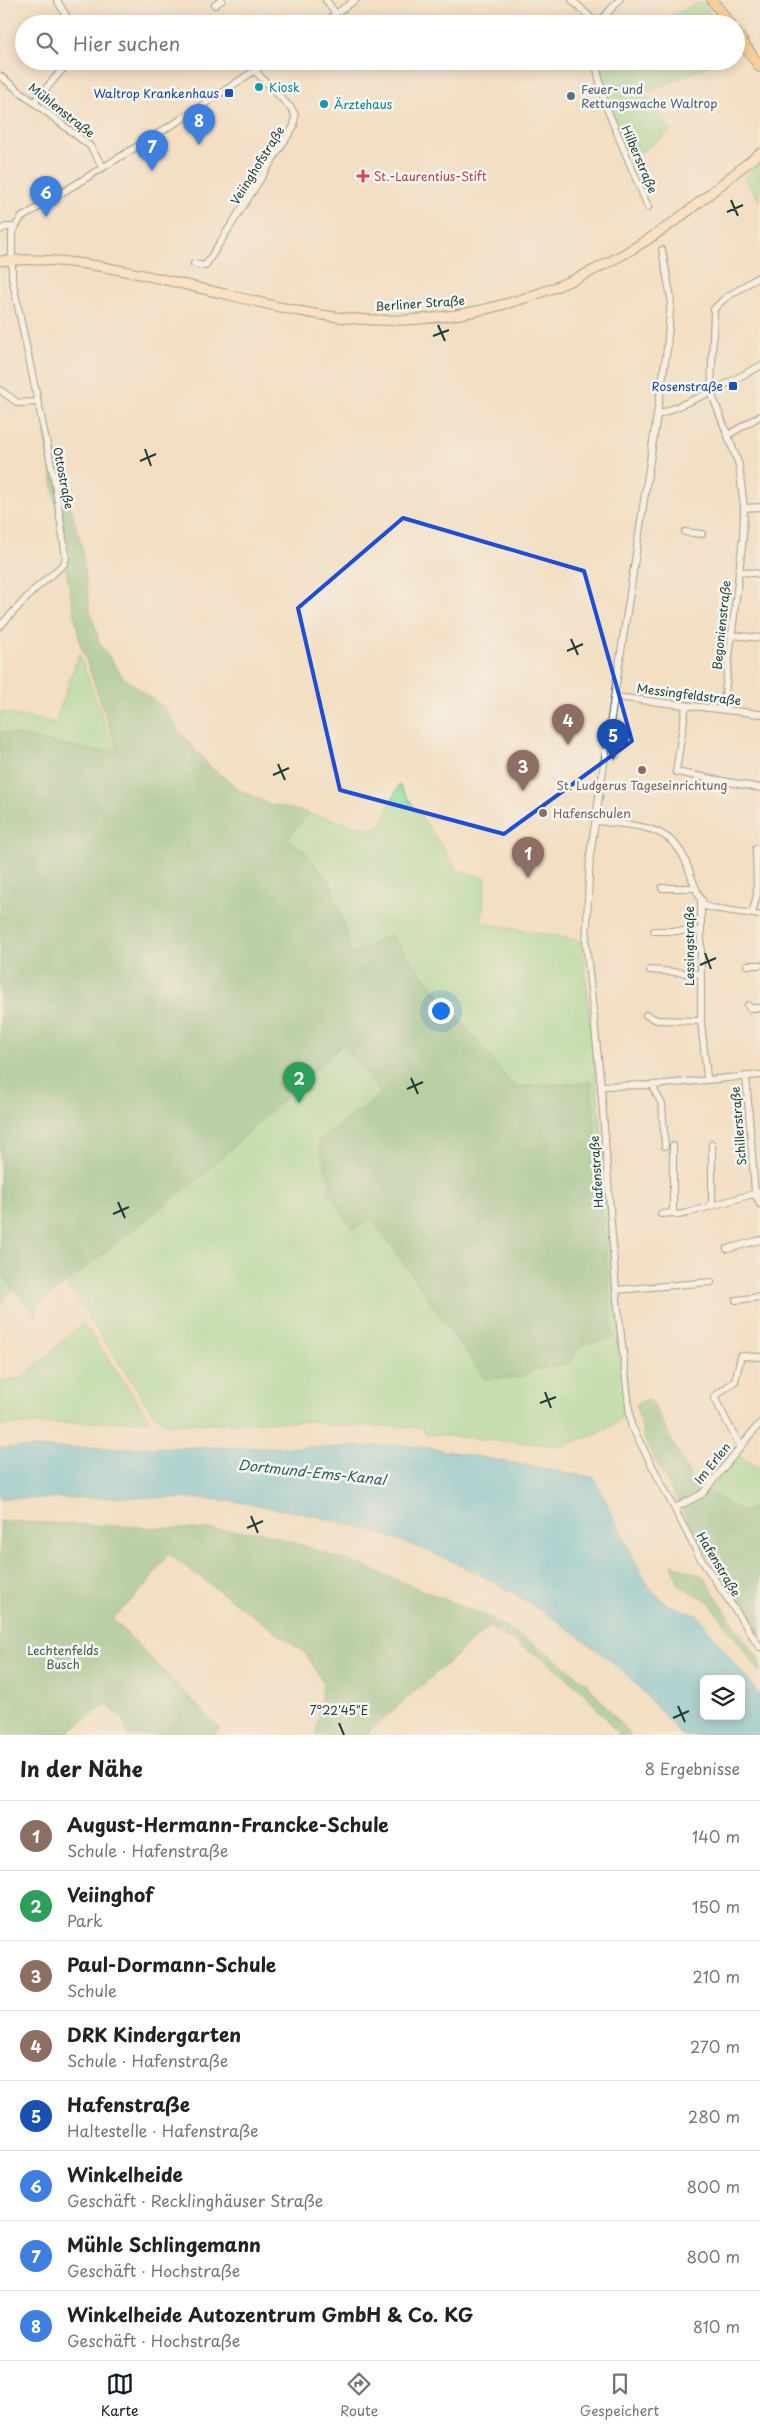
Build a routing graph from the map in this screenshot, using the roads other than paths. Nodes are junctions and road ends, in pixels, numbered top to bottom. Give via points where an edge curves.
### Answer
1 (57, 0) edge
2 (222, 0) edge
3 (326, 0) edge
4 (355, 0) edge
5 (572, 0) edge
6 (619, 0) edge
7 (712, 0) edge
8 (215, 5) dead end
9 (336, 14) joint
10 (66, 15) edge
11 (588, 15) edge
12 (605, 15) edge
13 (723, 15) edge
14 (745, 45) edge
15 (760, 66) edge
16 (62, 70) edge
17 (597, 70) edge
18 (255, 71) joint
19 (0, 76) edge
20 (34, 102) junction
21 (760, 153) edge
22 (103, 167) junction
23 (648, 207) dead end
24 (13, 227) junction
25 (0, 230) edge
26 (662, 250) dead end
27 (0, 260) edge
28 (12, 260) junction
29 (194, 264) dead end
30 (760, 276) edge
31 (760, 366) edge
32 (0, 390) edge
33 (711, 392) junction
34 (38, 402) junction
35 (658, 415) junction
36 (760, 416) edge
37 (728, 434) junction
38 (760, 507) edge
39 (744, 508) junction
40 (684, 532) dead end
41 (702, 534) dead end
42 (739, 572) junction
43 (760, 574) edge
44 (0, 626) edge
45 (731, 635) junction
46 (760, 638) edge
47 (616, 697) junction
48 (686, 705) junction
49 (723, 710) junction
50 (760, 714) edge
51 (760, 788) edge
52 (596, 821) junction
53 (756, 849) dead end
54 (662, 888) dead end
55 (694, 888) junction
56 (701, 899) junction
57 (752, 914) junction
58 (760, 915) edge
59 (654, 931) dead end
60 (700, 932) junction
61 (760, 964) edge
62 (747, 965) dead end
63 (650, 970) dead end
64 (700, 974) junction
65 (748, 1005) dead end
66 (760, 1008) edge
67 (646, 1015) dead end
68 (701, 1021) junction
69 (760, 1075) edge
70 (746, 1076) junction
71 (706, 1078) junction
72 (654, 1084) junction
73 (601, 1086) junction
74 (712, 1144) dead end
75 (760, 1145) edge
76 (665, 1146) dead end
77 (673, 1146) dead end
78 (751, 1146) junction
79 (758, 1192) edge
80 (760, 1204) edge
81 (712, 1205) junction
82 (673, 1213) junction
83 (661, 1214) dead end
84 (760, 1240) edge
85 (727, 1248) dead end
86 (712, 1282) dead end
87 (616, 1290) junction
88 (760, 1297) edge
89 (736, 1300) dead end
90 (760, 1357) edge
91 (760, 1423) edge
92 (740, 1446) junction
93 (674, 1508) junction
94 (760, 1647) edge

1 - 10 street
2 - 8 street
3 - 9 street
4 - 9 street
5 - 11 street
6 - 12 street
7 - 13 main road
14 - 15 main road
16 - 20 street
17 - 23 street, Hilberstraße via 605,104
18 - 22 street
18 - 29 street, Veiinghofstraße via 291,108 295,115 294,126 205,266
19 - 20 street, Mühlenstraße
20 - 22 street, Mühlenstraße via 90,146
21 - 28 main road, Berliner Straße via 658,233 610,262 535,296 439,317 393,320 323,316 98,267
22 - 24 street via 21,218
24 - 25 street
24 - 28 street, Ottostraße
26 - 35 street, Hafenstraße via 671,298
27 - 28 main road, Berliner Straße
28 - 34 street, Ottostraße via 12,278
30 - 33 street via 724,298 714,309
31 - 33 street
32 - 34 street via 18,403
33 - 35 street
33 - 37 street, Begonienstraße
34 - 44 street, Ottostraße via 66,558 64,564
35 - 47 street, Hafenstraße
36 - 37 street
37 - 39 street, Begonienstraße via 739,465
38 - 39 street
39 - 42 street, Begonienstraße
40 - 41 street
42 - 43 street, Begonienstraße
42 - 45 street, Begonienstraße
45 - 46 street
45 - 49 street, Begonienstraße
47 - 48 street, Messingfeldstraße
47 - 52 street, Hafenstraße
48 - 49 street, Messingfeldstraße
48 - 51 street via 676,772
49 - 50 street, Messingfeldstraße
52 - 55 street, Lessingstraße via 654,829 669,837 681,853
52 - 73 street, Hafenstraße via 589,872 586,943
53 - 57 street via 757,895
54 - 55 street
55 - 56 street, Lessingstraße
56 - 57 street via 705,906
56 - 60 street, Lessingstraße
57 - 58 street
59 - 60 street
60 - 64 street, Lessingstraße
61 - 62 street
63 - 64 street
64 - 68 street, Lessingstraße
65 - 66 street via 749,1008
67 - 68 street via 657,1020
68 - 71 street, Lessingstraße
69 - 70 street
70 - 71 street
70 - 78 street, Schillerstraße
71 - 72 street
72 - 73 street
72 - 76 street via 662,1104
73 - 87 street, Hafenstraße
74 - 81 street
75 - 78 street
77 - 82 street
78 - 79 street, Schillerstraße
79 - 80 street, Schillerstraße
79 - 81 street
81 - 82 street via 679,1215
82 - 83 street
84 - 85 street
86 - 87 street
87 - 93 street, Hafenstraße via 631,1425
88 - 89 street
90 - 92 street via 740,1356 735,1381 714,1397
91 - 92 street, Im Erlen
92 - 93 street, Im Erlen via 702,1494
93 - 94 street, Hafenstraße via 699,1556

